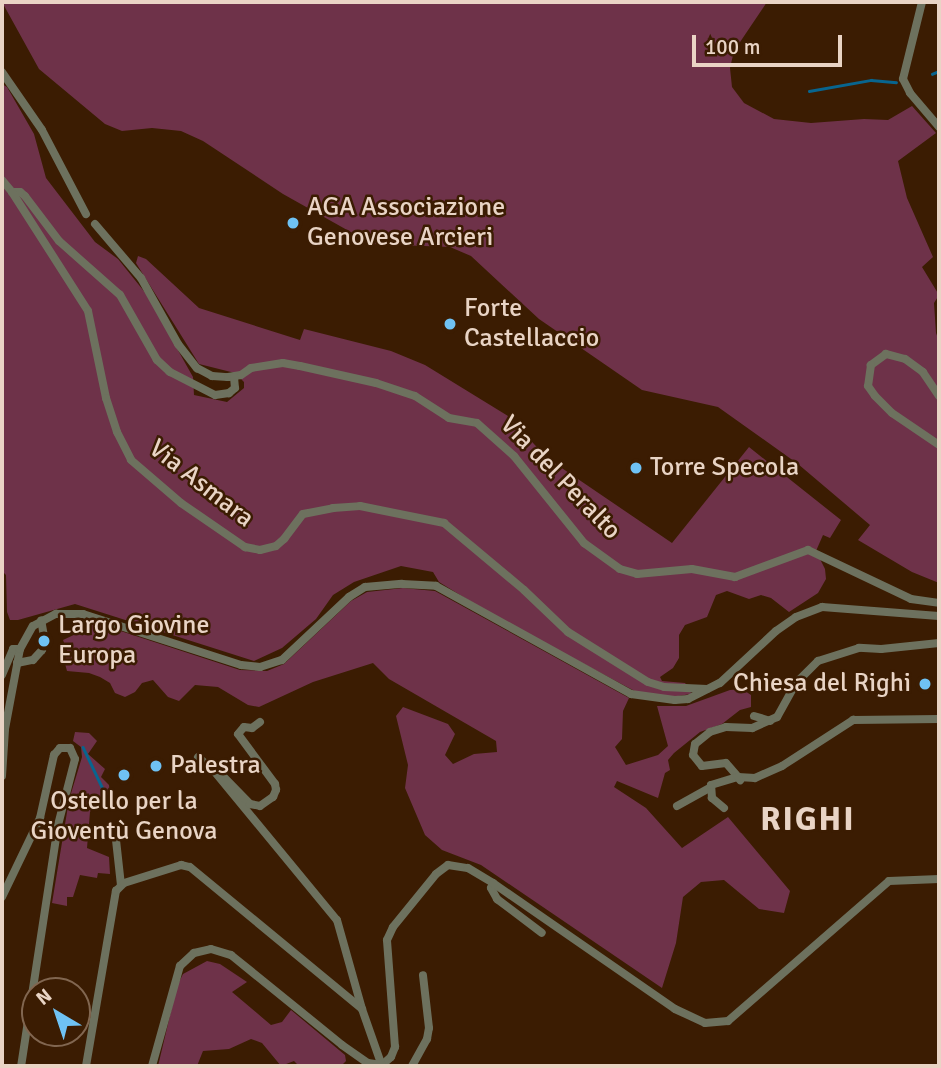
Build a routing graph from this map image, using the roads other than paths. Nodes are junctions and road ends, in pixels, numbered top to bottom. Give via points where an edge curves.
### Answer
1 (922, 2) edge
2 (2, 72) edge
3 (939, 128) edge
4 (2, 180) edge
5 (12, 192) junction
6 (86, 214) dead end
7 (95, 224) dead end
8 (234, 377) junction
9 (939, 396) edge
10 (939, 445) edge
11 (939, 603) edge
12 (939, 616) edge
13 (41, 620) junction
14 (939, 643) edge
15 (20, 649) junction
16 (17, 663) junction
17 (2, 674) edge
18 (707, 690) junction
19 (754, 716) dead end
20 (939, 719) edge
21 (770, 721) junction
22 (260, 722) dead end
23 (198, 757) dead end
24 (214, 771) junction
25 (770, 771) junction
26 (2, 776) edge
27 (739, 778) junction
28 (757, 785) dead end
29 (710, 788) junction
30 (677, 806) dead end
31 (724, 808) dead end
32 (116, 840) dead end
33 (939, 880) edge
34 (493, 883) junction
35 (121, 885) junction
36 (2, 897) edge
37 (542, 933) dead end
38 (423, 975) dead end
39 (362, 1009) junction
40 (21, 1066) edge
41 (86, 1066) edge
42 (152, 1066) edge
43 (382, 1066) edge
44 (412, 1066) edge

1 - 3 street via 903,79
2 - 6 street via 42,130
4 - 5 street
5 - 8 street via 25,196 59,241 120,295 157,360 170,372 215,395 229,393
5 - 18 street, Via Asmara via 88,311 106,398 131,460 181,503 246,547 260,550 276,546 303,514 333,508 360,506 444,523 568,632 648,682
7 - 8 street via 141,278 197,368 212,376
8 - 11 street, Via del Peralto via 251,368 283,363 300,366 376,383 415,397 449,418 477,423 514,456 584,542 620,569 637,575 692,569 735,577 793,554 814,552 911,599
9 - 10 street via 923,372 905,359 886,354 871,365 868,386 875,396
12 - 18 street via 822,607 776,631
13 - 15 street
13 - 16 street via 42,650 33,660
13 - 18 street via 56,614 83,614 241,665 260,667 282,660 365,587 436,586 631,694 675,701
14 - 21 street via 859,648 818,661
15 - 16 street
15 - 17 street via 13,649
16 - 26 street
19 - 21 street
20 - 25 street via 853,720
21 - 27 street via 752,728 715,730 695,744 693,755 699,765 726,763
22 - 24 street via 238,734 275,784 273,797 260,806 250,804 219,770
23 - 24 street
24 - 39 street via 337,920
25 - 27 street via 755,778
25 - 28 street
27 - 29 street via 719,780
29 - 30 street
29 - 31 street via 712,798
32 - 35 street
33 - 34 street via 889,881 728,1021 705,1023 675,1009
34 - 37 street via 497,899
34 - 43 street via 468,868 449,865 436,874 393,927 387,940 395,1046
35 - 39 street via 177,865 190,867
35 - 41 street via 115,894
36 - 40 street via 40,818 54,755 60,748 70,748 75,759 58,825
38 - 44 street via 429,1028
39 - 43 street
42 - 43 street via 180,966 194,953 211,949 232,955 342,1045 368,1063

